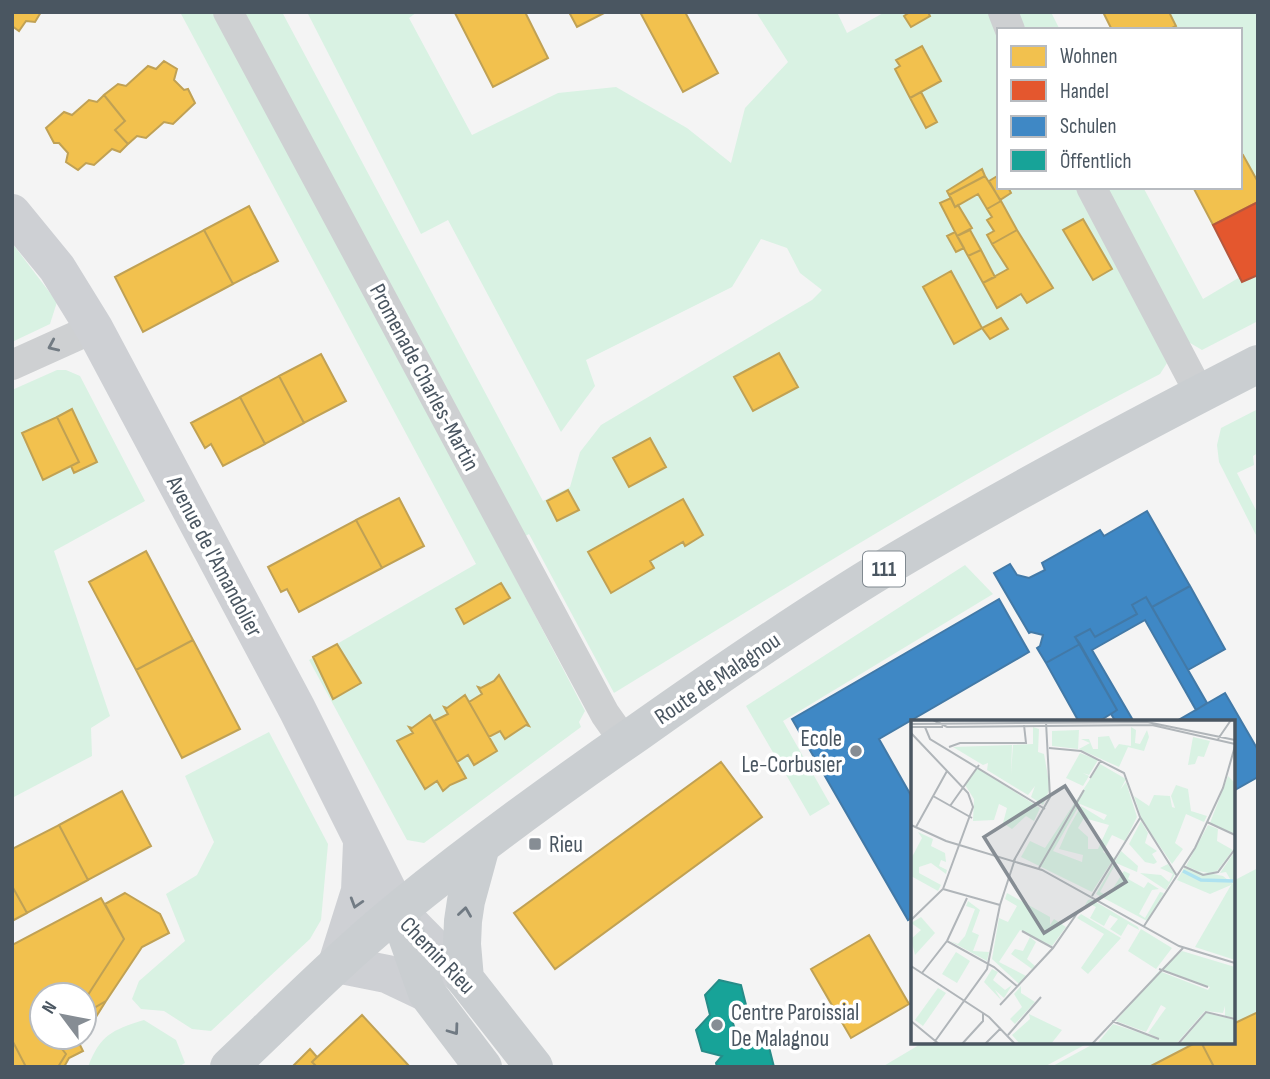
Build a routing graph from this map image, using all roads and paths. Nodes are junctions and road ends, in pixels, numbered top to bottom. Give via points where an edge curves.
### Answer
1 (228, 12) edge
2 (1092, 189) edge
3 (12, 213) edge
4 (94, 328) junction
5 (1258, 364) edge
6 (12, 365) edge
7 (1199, 394) junction
8 (624, 741) junction
9 (362, 841) junction
10 (481, 846) junction
11 (398, 911) junction
12 (337, 964) junction
13 (465, 979) junction
14 (427, 993) junction
15 (229, 1067) edge
16 (483, 1067) edge
17 (534, 1067) edge

1 - 8 street, Promenade Charles-Martin
2 - 7 street
3 - 4 main road, Avenue de l'Amandolier via 57,268
4 -> 6 street
4 - 9 main road, Avenue de l'Amandolier via 297,709
5 - 7 main road, Route de Malagnou / 111
7 - 8 main road, Route de Malagnou / 111 via 887,567
8 - 10 main road, Route de Malagnou / 111
9 - 11 main road, Avenue de l'Amandolier
9 -> 12 main road via 360,891
10 - 11 main road, Route de Malagnou / 111
13 -> 10 main road via 463,921
11 - 12 main road, Route de Malagnou / 111
11 - 13 main road, Chemin Rieu
11 - 14 main road, Chemin Rieu
12 - 14 main road via 378,972
12 - 15 main road, Route de Malagnou / 111
13 - 17 main road, Chemin Rieu
14 -> 16 main road, Chemin Rieu

